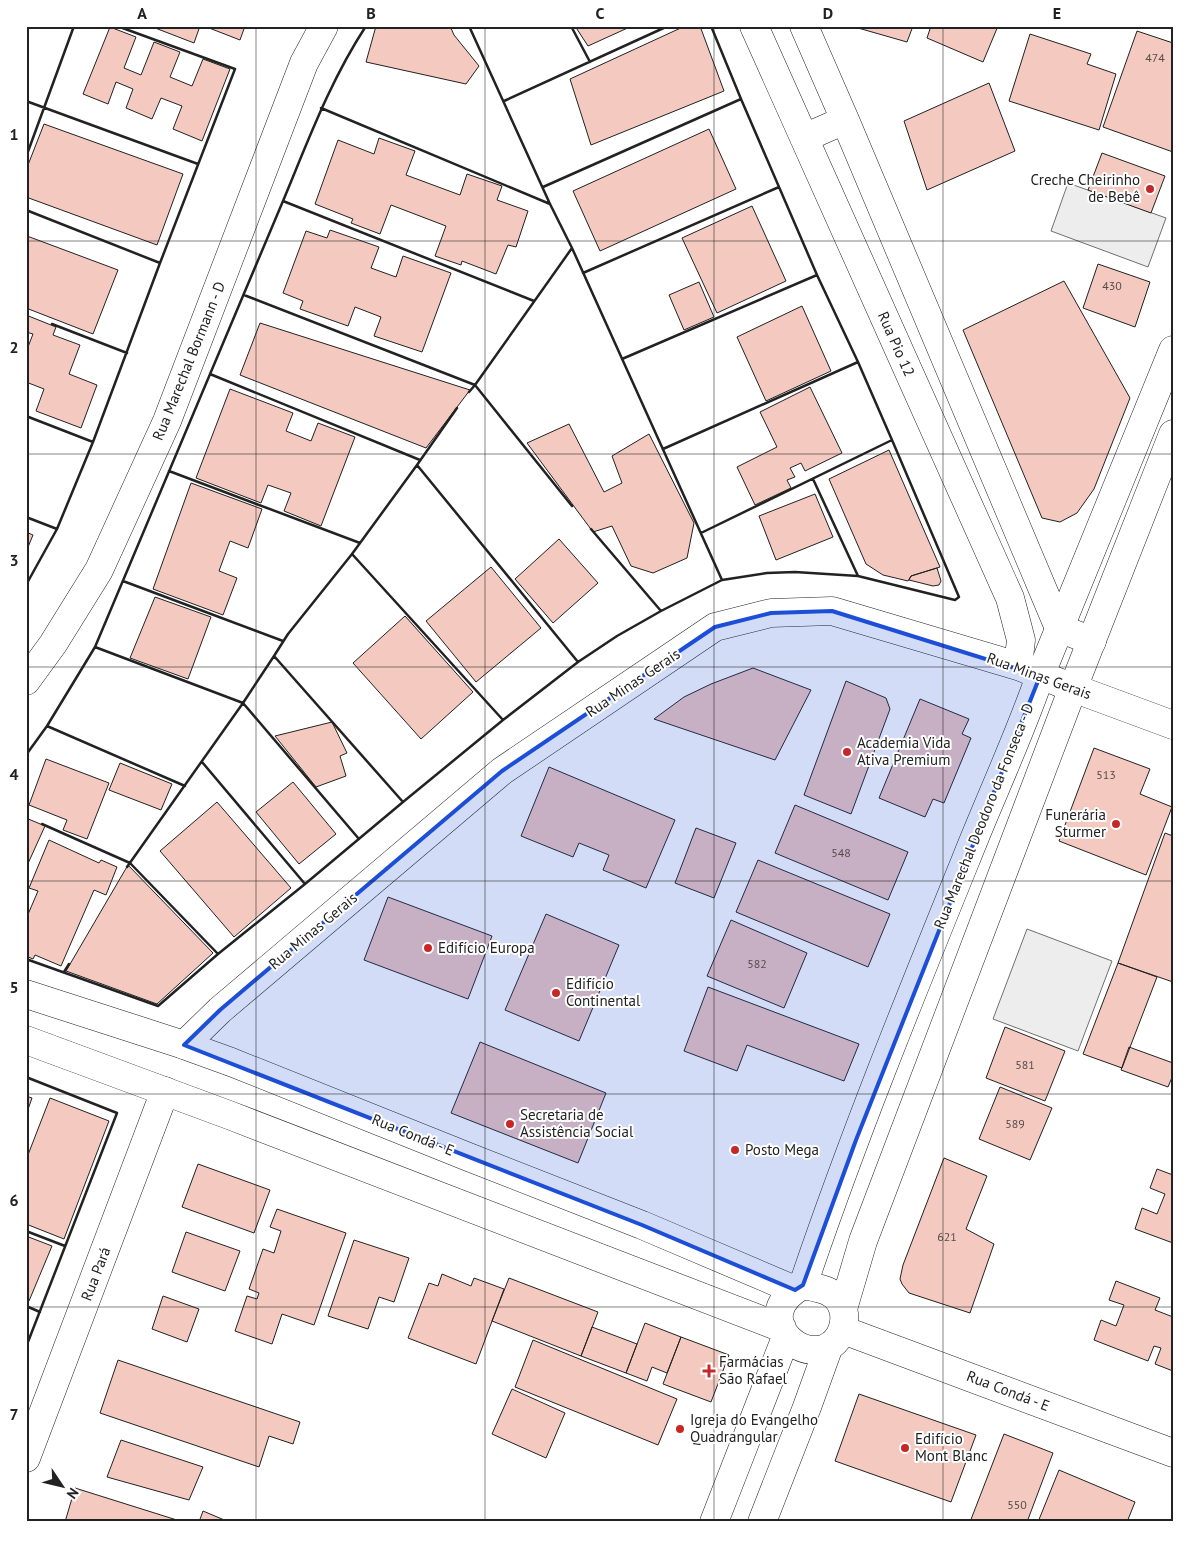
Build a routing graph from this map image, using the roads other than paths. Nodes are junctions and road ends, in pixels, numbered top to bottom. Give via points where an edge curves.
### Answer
1 (324, 26) edge
2 (754, 26) edge
3 (804, 26) edge
4 (845, 120) junction
5 (804, 138) junction
6 (1173, 350) edge
7 (1173, 434) edge
8 (1059, 628) junction
9 (1092, 641) junction
10 (1029, 671) junction
11 (26, 681) edge
12 (1073, 688) junction
13 (1173, 725) edge
14 (919, 977) junction
15 (957, 993) junction
16 (26, 994) edge
17 (26, 1040) edge
18 (184, 1045) junction
19 (166, 1091) junction
20 (799, 1288) junction
21 (838, 1328) junction
22 (784, 1333) junction
23 (1173, 1453) edge
24 (26, 1458) edge
25 (714, 1522) edge
26 (762, 1522) edge

1 - 11 street, Rua Marechal Bormann - D via 304,64 167,421 99,570
2 - 5 street, Rua Pio 12
3 - 4 street
4 - 5 street
4 - 8 street
5 - 10 street, Rua Pio 12 via 1010,598
6 - 8 street, Rua Marechal Deodoro da Fonseca - D
7 - 9 street
8 - 9 street
8 - 10 street, Rua Marechal Deodoro da Fonseca - D
9 - 12 street
10 - 12 street, Rua Minas Gerais
10 - 14 street, Rua Marechal Deodoro da Fonseca - D via 1026,717
10 - 18 street, Rua Minas Gerais via 832,611 771,613 715,627 502,771 220,1010
12 - 13 street, Rua Minas Gerais
12 - 15 street
14 - 15 street
14 - 20 street, Rua Marechal Deodoro da Fonseca - D
15 - 21 street via 863,1241
16 - 18 street, Rua Condá - E
17 - 19 street
18 - 20 street, Rua Condá - E
19 - 22 street
19 - 24 street, Rua Pará
20 - 21 street via 821,1288 838,1299
20 - 22 street via 783,1302 779,1313
21 - 22 street via 818,1350 797,1346
21 - 23 street, Rua Condá - E
21 - 26 street
22 - 25 street

